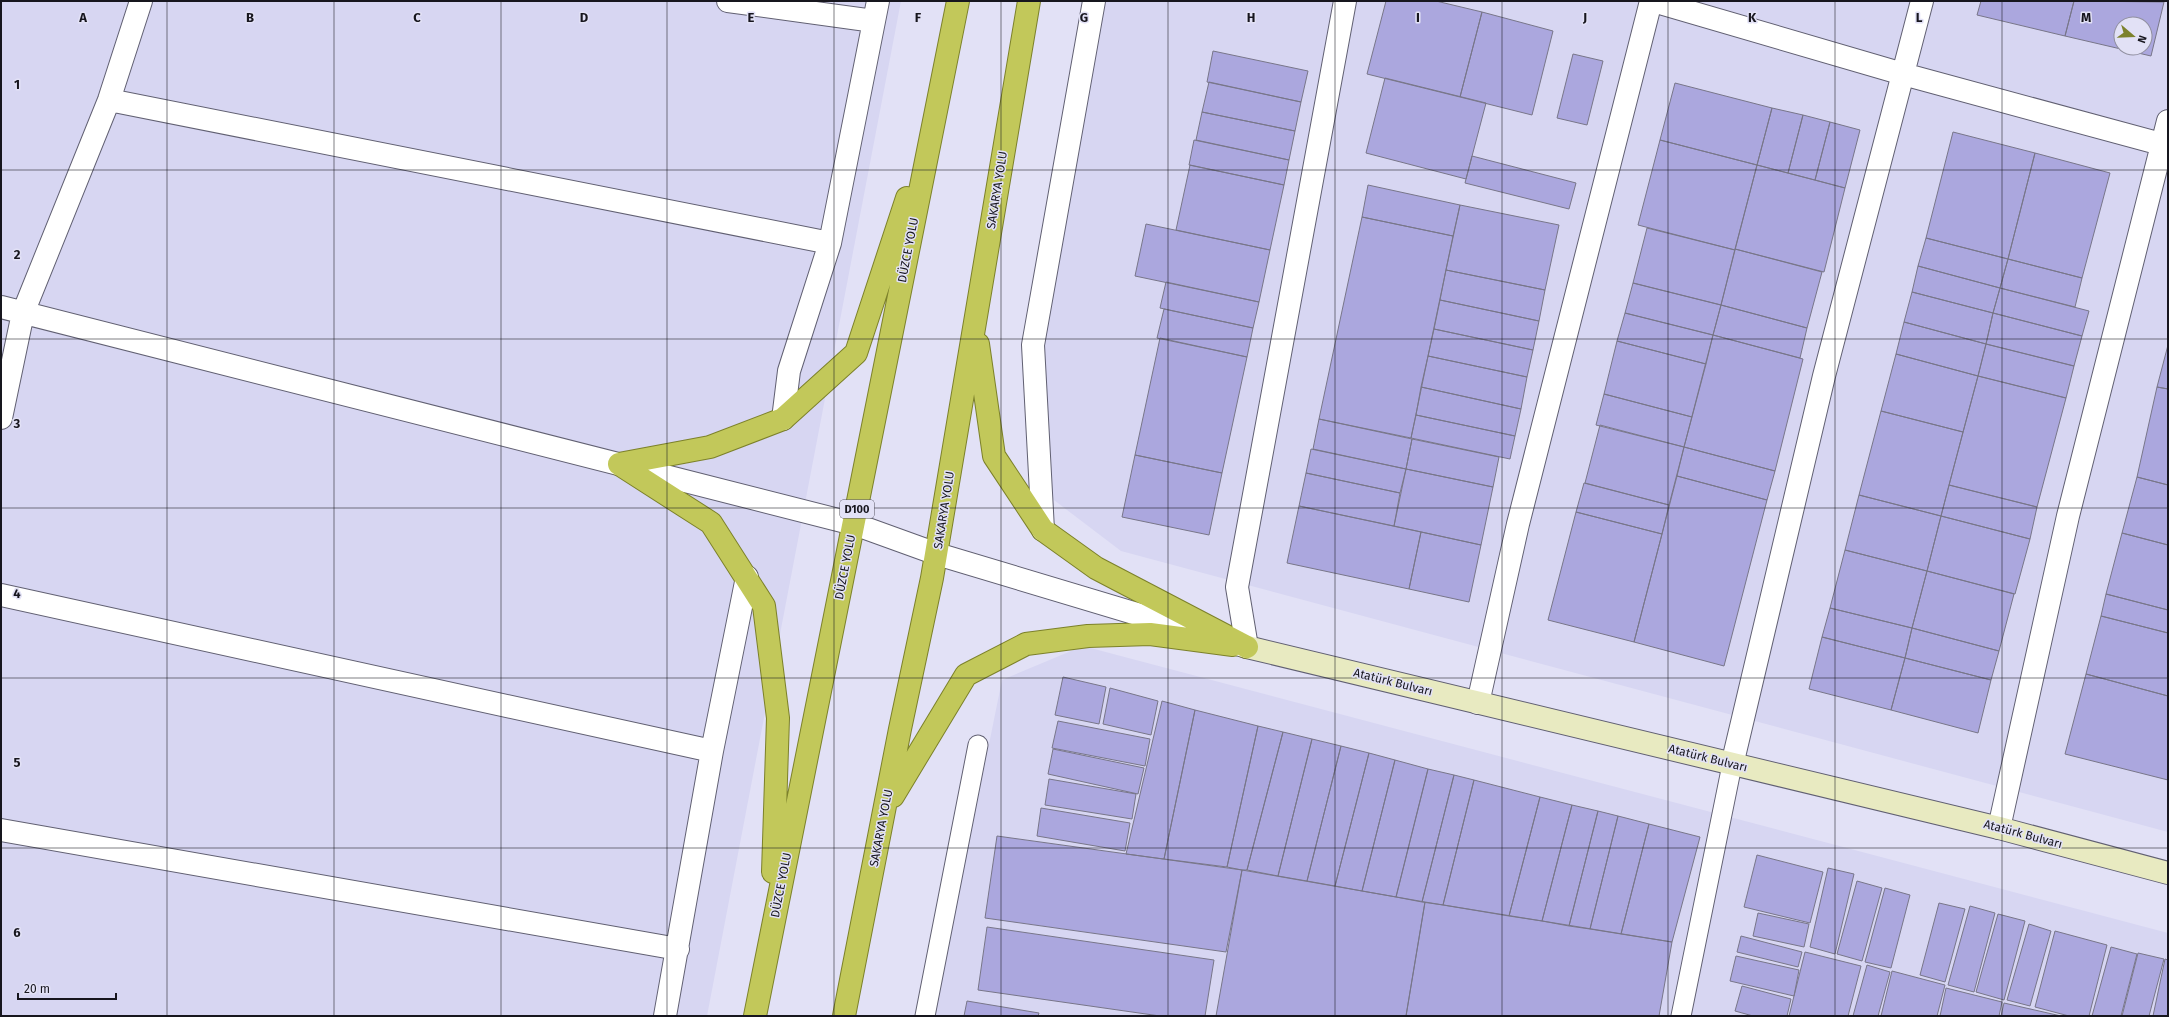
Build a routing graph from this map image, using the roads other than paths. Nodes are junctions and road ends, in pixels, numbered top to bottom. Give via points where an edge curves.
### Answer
1 (141, 1) edge
2 (728, 1) edge
3 (958, 1) edge
4 (1029, 1) edge
5 (1094, 1) edge
6 (1345, 1) edge
7 (1652, 1) edge
8 (1922, 1) edge
9 (876, 11) edge
10 (1903, 74) junction
11 (109, 100) junction
12 (938, 101) junction
13 (2168, 121) edge
14 (2165, 145) edge
15 (830, 243) junction
16 (1, 308) edge
17 (23, 313) junction
18 (975, 323) junction
19 (1, 418) edge
20 (783, 419) junction
21 (619, 464) junction
22 (854, 524) junction
23 (1043, 530) junction
24 (937, 554) junction
25 (747, 577) junction
26 (1, 595) edge
27 (1246, 646) junction
28 (1478, 703) junction
29 (978, 745) dead end
30 (712, 751) junction
31 (1732, 764) junction
32 (886, 808) junction
33 (1999, 828) junction
34 (1, 830) edge
35 (2168, 873) edge
36 (771, 937) junction
37 (678, 949) junction
38 (665, 1016) edge
39 (755, 1016) edge
40 (844, 1016) edge
41 (925, 1016) edge
42 (1681, 1016) edge

1 - 11 street
2 - 9 street
3 - 12 highway, DÜZCE YOLU / D100
4 - 18 highway, SAKARYA YOLU
5 - 23 street via 1033,345
6 - 27 street via 1237,587
7 - 10 street
7 - 28 street via 1518,524
8 - 10 street
9 - 15 street
10 - 14 street
10 - 31 street via 1824,376
11 - 15 street
11 - 17 street
12 - 20 highway via 856,353
12 - 22 highway, DÜZCE YOLU / D100
13 - 14 street
14 - 33 street via 2068,516
15 - 20 street via 789,371
16 - 17 street
17 - 19 street
17 - 21 street
18 - 23 highway via 994,456
18 - 24 highway, SAKARYA YOLU
20 - 21 highway via 710,447
21 - 22 street
21 - 25 highway via 711,523
22 - 24 street
22 - 36 highway, DÜZCE YOLU / D100
23 - 27 highway via 1096,568
24 - 27 street
24 - 32 highway, SAKARYA YOLU
25 - 30 street
25 - 36 highway via 764,606 778,718
26 - 30 street
27 - 28 main road, Atatürk Bulvarı
27 - 32 highway via 1150,634 1088,636 1026,644 966,675
28 - 31 main road, Atatürk Bulvarı
29 - 41 lane
30 - 37 street
31 - 33 main road, Atatürk Bulvarı
31 - 42 lane
32 - 40 highway, SAKARYA YOLU
33 - 35 main road, Atatürk Bulvarı
34 - 37 street
36 - 39 highway, DÜZCE YOLU / D100
37 - 38 street

